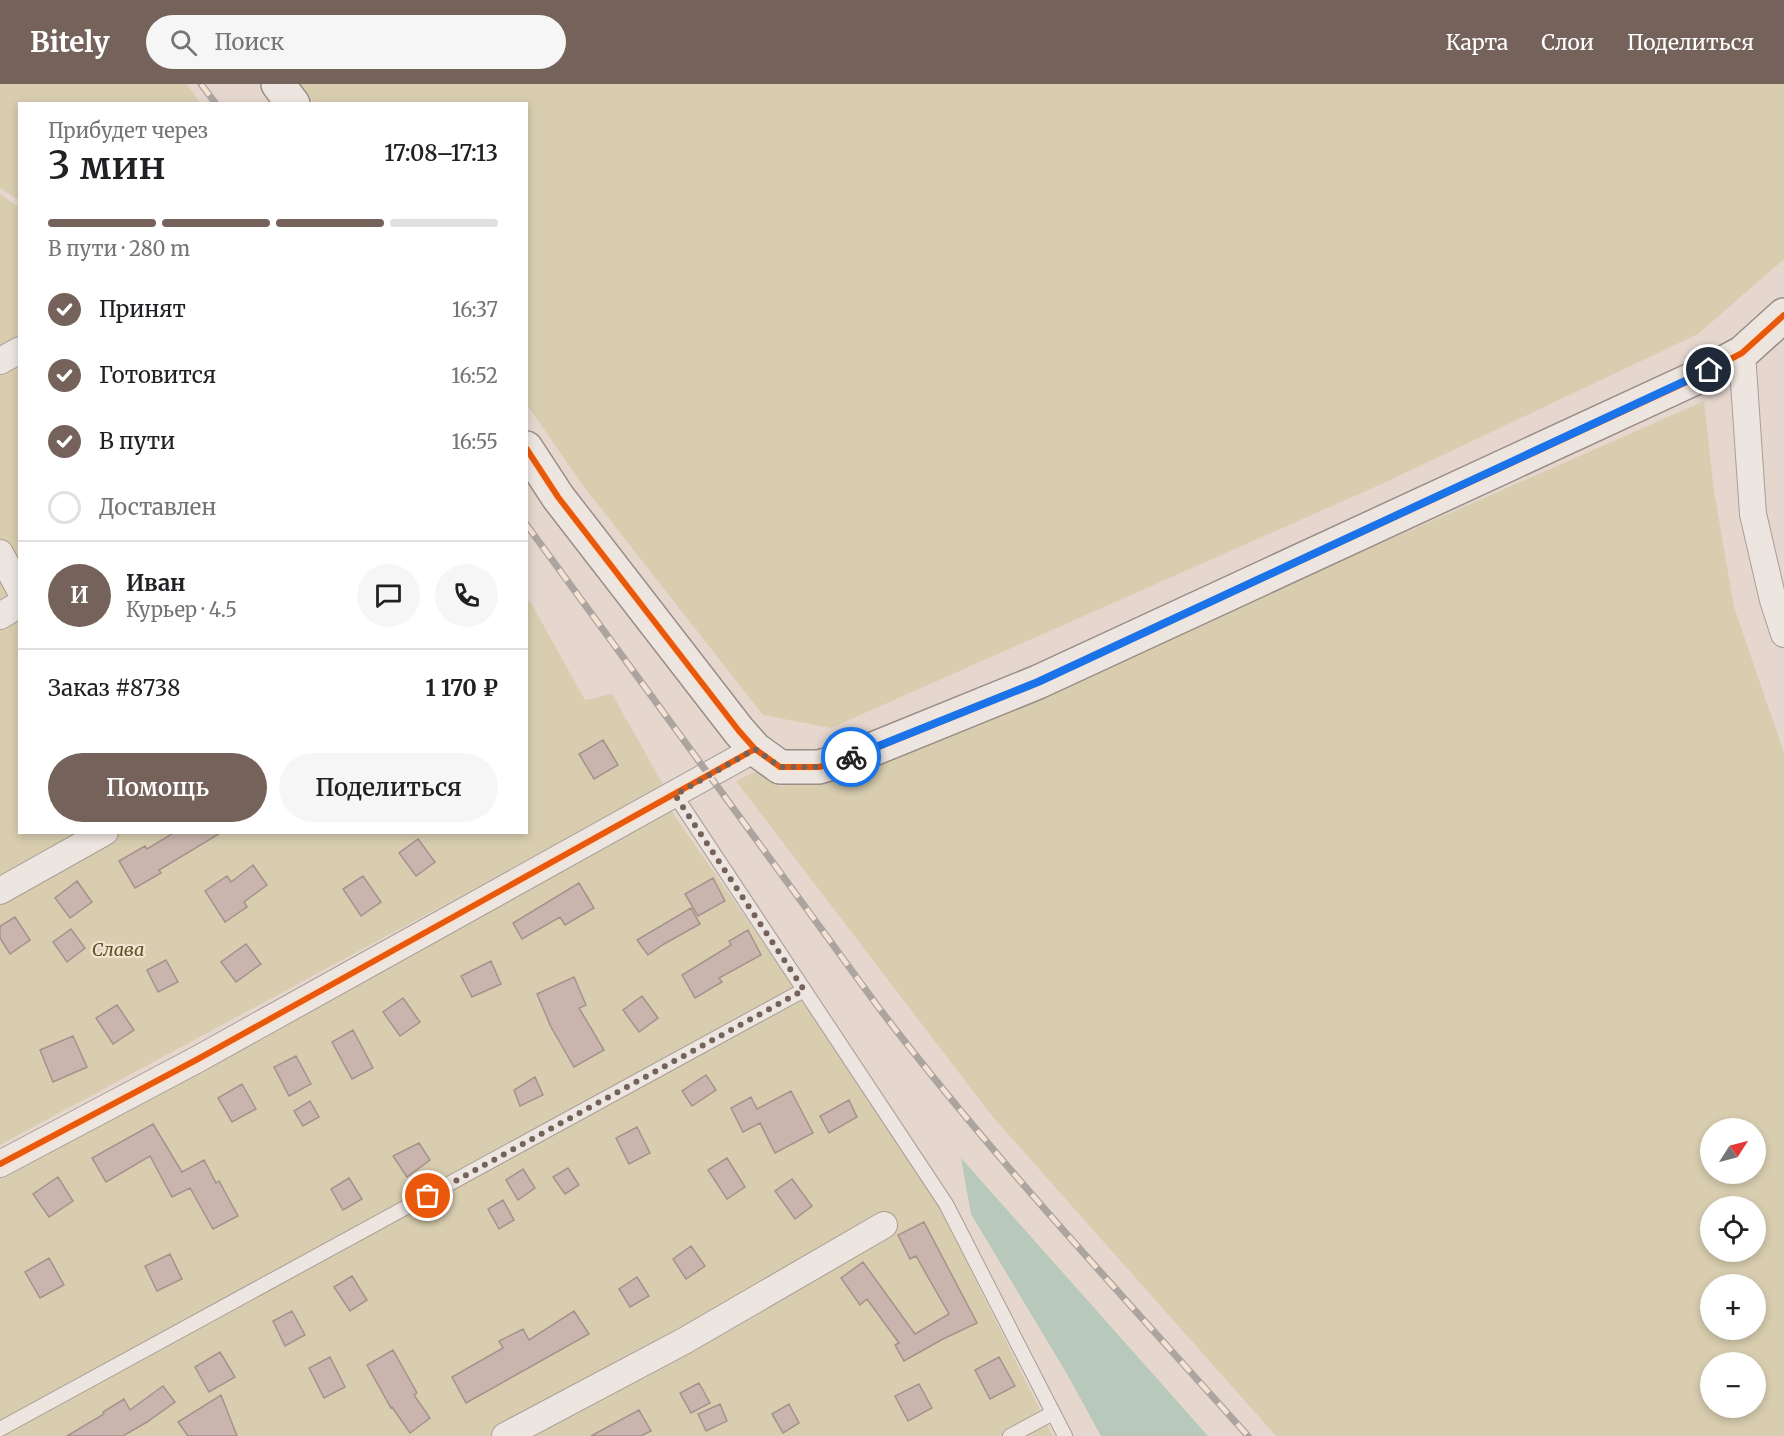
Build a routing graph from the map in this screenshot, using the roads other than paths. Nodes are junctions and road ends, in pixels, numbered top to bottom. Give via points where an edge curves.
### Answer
1 (278, 84) edge
2 (292, 102) edge
3 (1784, 315) edge
4 (18, 351) edge
5 (1742, 353) junction
6 (0, 361) edge
7 (528, 451) edge
8 (0, 554) edge
9 (18, 586) edge
10 (18, 605) edge
11 (0, 616) edge
12 (1784, 634) edge
13 (755, 749) junction
14 (675, 795) junction
15 (101, 834) edge
16 (0, 891) edge
17 (804, 990) junction
18 (0, 1164) edge
19 (884, 1226) dead end
20 (1053, 1413) junction
21 (0, 1429) edge
22 (505, 1436) edge
23 (1010, 1436) edge
24 (1065, 1436) edge

1 - 2 street
3 - 5 street
4 - 6 street
5 - 12 street via 1753,514
5 - 13 street via 1692,380 1038,682 856,756 819,767 780,767
7 - 13 street via 558,497
8 - 9 street
10 - 11 street
13 - 14 street
14 - 17 lane
14 - 18 street
15 - 16 street
17 - 20 lane via 946,1204
17 - 21 lane
19 - 22 street via 684,1341
20 - 23 lane
20 - 24 lane

